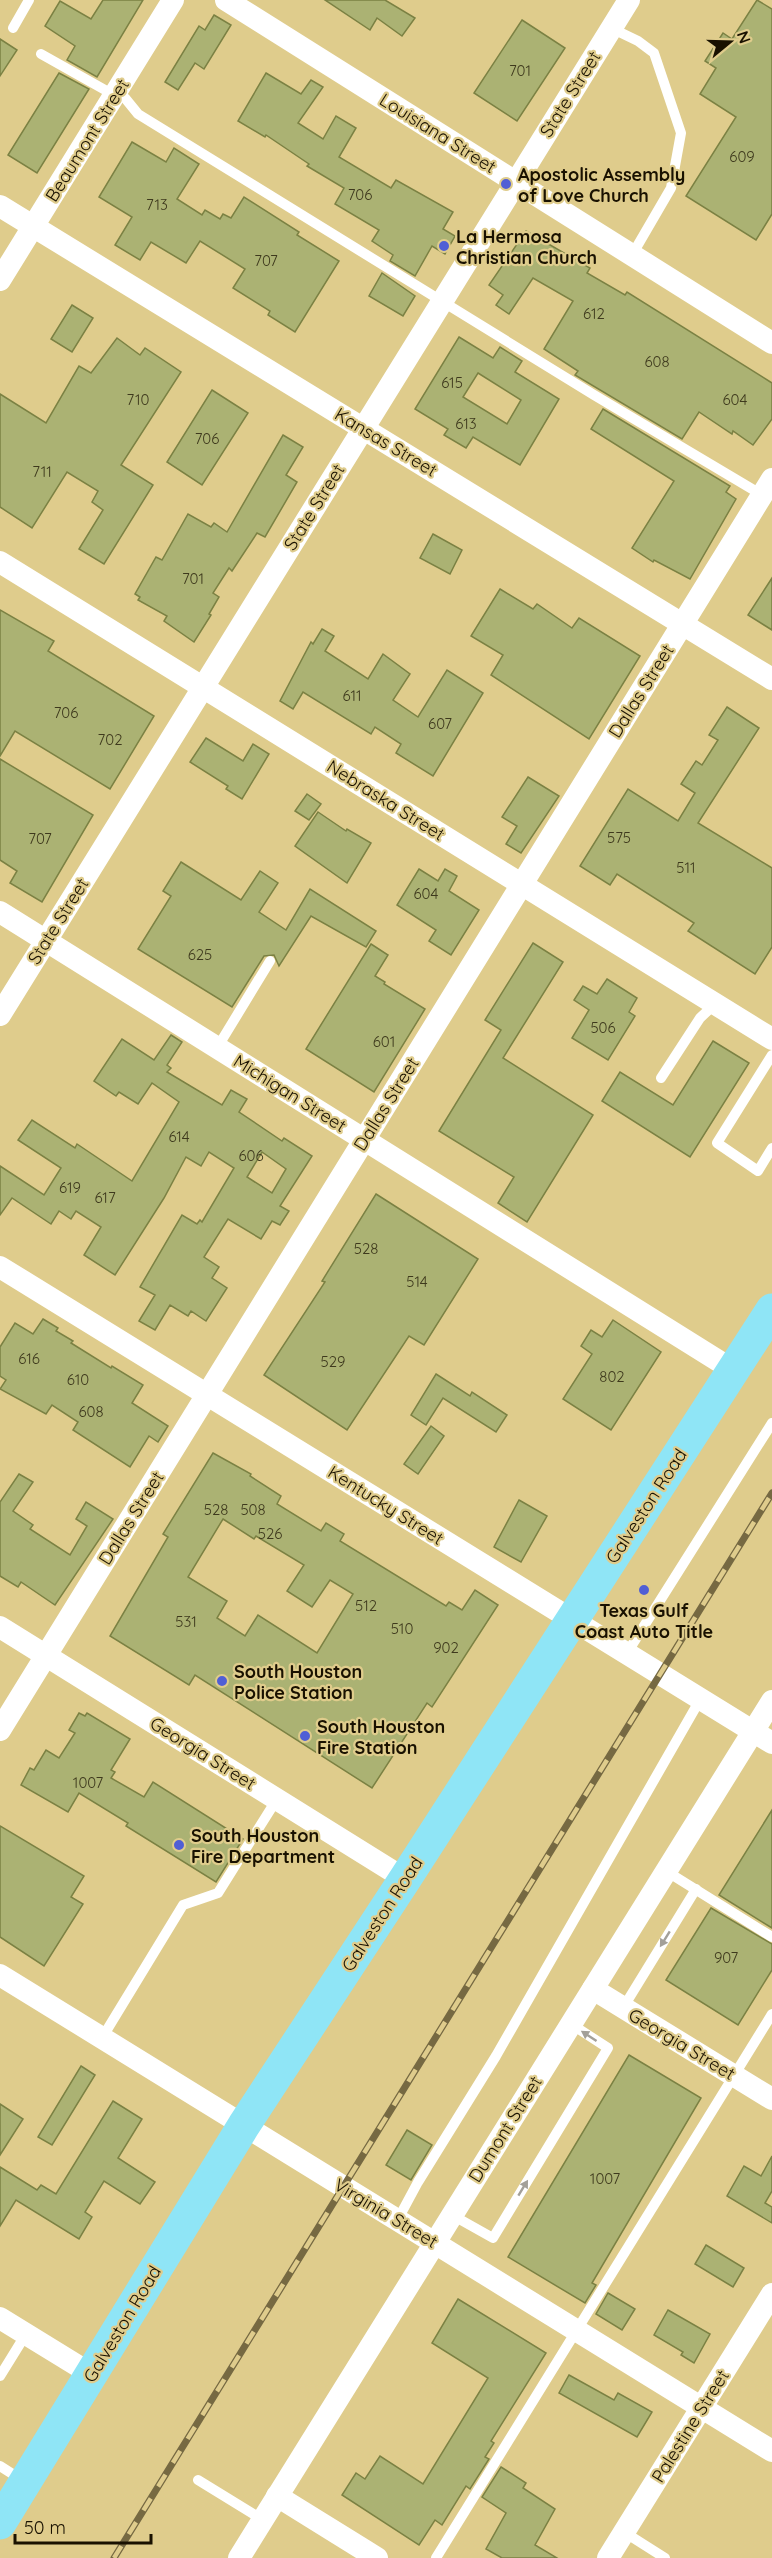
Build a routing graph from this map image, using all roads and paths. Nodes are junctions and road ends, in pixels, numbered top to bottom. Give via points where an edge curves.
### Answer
1 (29, 0) edge
2 (173, 0) edge
3 (226, 0) edge
4 (629, 0) edge
5 (13, 28) dead end
6 (611, 28) junction
7 (40, 54) dead end
8 (114, 95) junction
9 (516, 182) junction
10 (0, 206) edge
11 (33, 226) junction
12 (632, 255) junction
13 (0, 280) edge
14 (443, 301) junction
15 (772, 343) edge
16 (363, 428) junction
17 (767, 487) edge
18 (0, 562) edge
19 (682, 624) junction
20 (772, 679) edge
21 (203, 687) junction
22 (522, 884) junction
23 (0, 912) edge
24 (46, 940) junction
25 (270, 961) dead end
26 (715, 1004) junction
27 (0, 1015) edge
28 (772, 1039) edge
29 (217, 1048) junction
30 (772, 1055) edge
31 (661, 1078) dead end
32 (364, 1139) junction
33 (772, 1148) edge
34 (0, 1267) edge
35 (772, 1310) edge
36 (734, 1370) junction
37 (207, 1395) junction
38 (772, 1423) edge
39 (573, 1620) junction
40 (0, 1627) edge
41 (627, 1653) junction
42 (46, 1655) junction
43 (701, 1698) junction
44 (772, 1701) edge
45 (0, 1730) edge
46 (763, 1737) edge
47 (277, 1799) junction
48 (666, 1871) junction
49 (405, 1879) junction
50 (696, 1889) junction
51 (772, 1937) edge
52 (0, 1975) edge
53 (593, 1989) junction
54 (623, 2008) junction
55 (772, 2014) edge
56 (571, 2024) junction
57 (102, 2037) junction
58 (734, 2076) junction
59 (772, 2099) edge
60 (244, 2125) junction
61 (452, 2215) junction
62 (398, 2221) junction
63 (435, 2243) junction
64 (772, 2294) edge
65 (0, 2318) edge
66 (576, 2330) junction
67 (26, 2334) junction
68 (91, 2374) junction
69 (0, 2376) edge
70 (701, 2408) junction
71 (772, 2451) edge
72 (12, 2474) edge
73 (198, 2480) dead end
74 (277, 2496) junction
75 (3, 2513) edge
76 (263, 2520) junction
77 (624, 2532) junction
78 (239, 2558) edge
79 (377, 2558) edge
80 (436, 2558) edge
81 (608, 2558) edge
82 (665, 2558) edge

1 - 5 lane
2 - 8 street, Beaumont Street
3 - 9 street, Louisiana Street
4 - 6 street, State Street
6 - 9 street, State Street
6 - 12 lane via 654,53 681,133 671,188
7 - 8 lane
8 - 11 street, Beaumont Street
8 - 14 lane via 126,98 138,114
9 - 12 street, Louisiana Street
9 - 14 street, State Street
10 - 11 street, Kansas Street
11 - 13 street, Beaumont Street
11 - 16 street, Kansas Street
12 - 15 street, Louisiana Street
14 - 16 street, State Street
14 - 17 lane
16 - 19 street, Kansas Street
16 - 21 street, State Street
17 - 19 street, Dallas Street
18 - 21 street, Nebraska Street
19 - 20 street, Kansas Street
19 - 22 street, Dallas Street
21 - 22 street, Nebraska Street
21 - 24 street, State Street
22 - 26 street, Nebraska Street
22 - 32 street, Dallas Street
23 - 24 street, Michigan Street
24 - 27 street, State Street
24 - 29 street, Michigan Street
25 - 29 lane
26 - 28 street, Nebraska Street
26 - 31 lane via 700,1018
29 - 32 street, Michigan Street
30 - 33 lane via 717,1143 758,1171
32 - 36 street, Michigan Street
32 - 37 street, Dallas Street
34 - 37 street, Kentucky Street
35 - 36 main road, Galveston Road
36 - 39 main road, Galveston Road
37 - 39 street, Kentucky Street
37 - 42 street, Dallas Street
38 - 41 lane
39 - 41 street, Kentucky Street
39 - 49 main road, Galveston Road
40 - 42 street, Georgia Street
41 - 43 street, Kentucky Street
42 - 45 street, Dallas Street
42 - 47 street, Georgia Street
43 - 46 street, Kentucky Street
43 - 62 lane
44 - 46 street, Dumont Street
46 - 48 street, Dumont Street
47 - 49 street, Georgia Street
47 - 57 lane via 218,1893 183,1905
48 - 50 lane
48 - 53 street, Dumont Street
49 - 60 main road, Galveston Road
50 - 51 lane
50 -> 54 lane
52 - 57 street, Virginia Street
53 - 54 street, Georgia Street
53 - 56 street, Dumont Street
54 - 58 street, Georgia Street
55 - 58 lane
56 - 61 street, Dumont Street
61 -> 56 lane via 493,2238 608,2048
57 - 60 street, Virginia Street
58 - 59 street, Georgia Street
58 - 66 lane
60 - 62 street, Virginia Street
60 - 68 main road, Galveston Road
61 - 63 street, Dumont Street
62 - 63 street, Virginia Street
63 - 66 street, Virginia Street
63 - 74 street, Dumont Street
64 - 70 street, Palestine Street
65 - 67 street
66 - 70 street, Virginia Street
66 - 80 lane
67 - 68 street
67 - 69 lane
68 - 72 main road, Galveston Road
70 - 71 street, Virginia Street
70 - 77 street, Palestine Street
72 - 75 main road, Galveston Road
73 - 76 lane
74 - 76 street, Dumont Street
74 - 79 street
76 - 78 street, Dumont Street
77 - 81 street, Palestine Street
77 - 82 lane

